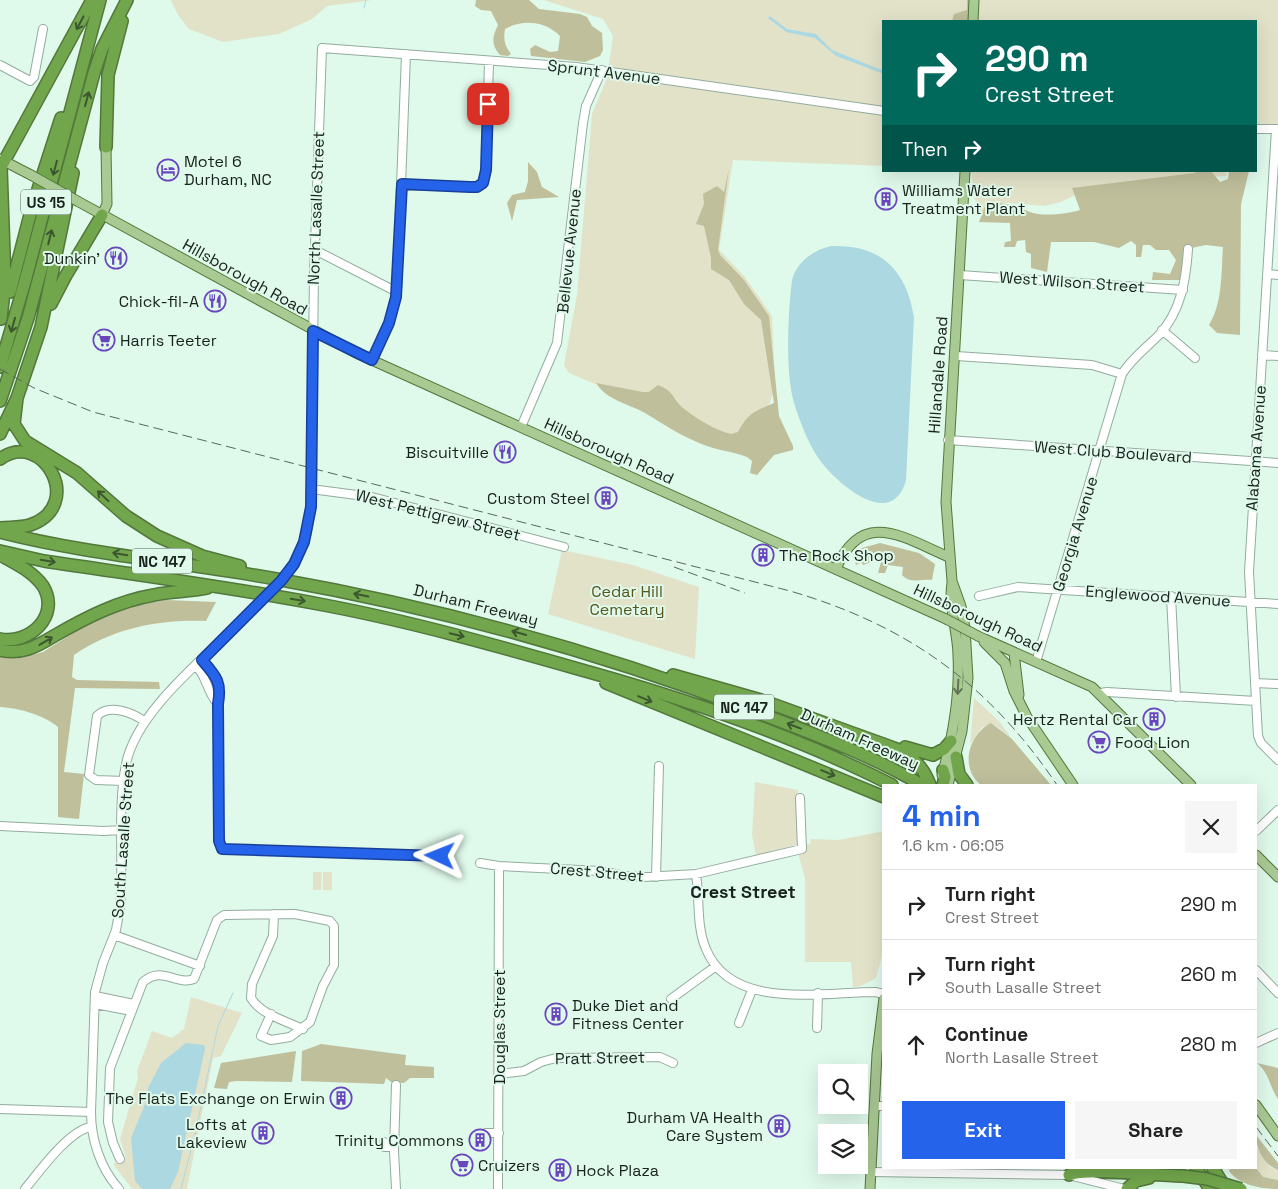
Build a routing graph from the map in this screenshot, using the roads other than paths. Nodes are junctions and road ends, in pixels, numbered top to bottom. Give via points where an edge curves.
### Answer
1 (92, 0) edge
2 (100, 0) edge
3 (128, 0) edge
4 (974, 0) edge
5 (973, 20) edge
6 (43, 29) dead end
7 (90, 36) junction
8 (322, 48) joint
9 (406, 54) junction
10 (489, 61) junction
11 (0, 65) edge
12 (602, 70) junction
13 (882, 111) edge
14 (1257, 129) edge
15 (1277, 129) edge
16 (74, 146) junction
17 (106, 147) joint
18 (2, 160) edge
19 (965, 172) edge
20 (402, 184) junction
21 (102, 215) junction
22 (1188, 249) dead end
23 (315, 250) junction
24 (1268, 274) junction
25 (960, 275) junction
26 (1278, 275) edge
27 (1183, 290) junction
28 (397, 292) junction
29 (0, 320) edge
30 (41, 327) junction
31 (1162, 330) junction
32 (313, 331) junction
33 (1262, 355) junction
34 (956, 356) junction
35 (1278, 356) edge
36 (1195, 358) dead end
37 (372, 360) junction
38 (0, 367) edge
39 (1122, 374) junction
40 (17, 398) junction
41 (0, 401) edge
42 (521, 427) junction
43 (0, 434) edge
44 (948, 440) junction
45 (1100, 452) junction
46 (0, 459) edge
47 (1255, 462) junction
48 (1278, 463) edge
49 (311, 489) junction
50 (0, 528) edge
51 (0, 532) edge
52 (564, 547) dead end
53 (0, 553) edge
54 (950, 557) junction
55 (836, 569) junction
56 (952, 581) junction
57 (215, 586) junction
58 (324, 587) junction
59 (1059, 589) junction
60 (979, 596) dead end
61 (1171, 596) junction
62 (1251, 602) junction
63 (1278, 604) edge
64 (978, 636) junction
65 (0, 639) edge
66 (566, 646) junction
67 (0, 650) edge
68 (1014, 653) junction
69 (202, 660) junction
70 (1036, 662) junction
71 (196, 666) junction
72 (568, 666) junction
73 (1255, 683) junction
74 (1278, 684) edge
75 (1101, 694) junction
76 (1176, 697) junction
77 (1018, 698) junction
78 (1256, 701) junction
79 (218, 702) junction
80 (144, 721) junction
81 (869, 739) junction
82 (951, 741) junction
83 (956, 757) junction
84 (1278, 760) edge
85 (659, 766) dead end
86 (943, 770) joint
87 (124, 781) junction
88 (890, 784) edge
89 (923, 784) edge
90 (942, 784) edge
91 (948, 784) edge
92 (966, 784) edge
93 (1072, 784) edge
94 (1190, 784) edge
95 (882, 796) edge
96 (800, 798) dead end
97 (1278, 810) edge
98 (0, 826) edge
99 (123, 830) junction
100 (1257, 830) edge
101 (440, 856) dead end
102 (1257, 856) edge
103 (480, 863) dead end
104 (500, 866) junction
105 (696, 874) junction
106 (656, 877) junction
107 (1278, 877) edge
108 (274, 914) junction
109 (114, 935) junction
110 (200, 966) junction
111 (716, 966) junction
112 (1257, 971) edge
113 (752, 990) junction
114 (818, 993) junction
115 (1278, 993) edge
116 (882, 994) edge
117 (671, 999) dead end
118 (95, 1000) junction
119 (133, 1007) junction
120 (270, 1014) junction
121 (739, 1023) dead end
122 (882, 1026) edge
123 (303, 1028) junction
124 (817, 1028) dead end
125 (1278, 1033) edge
126 (1257, 1043) edge
127 (880, 1054) edge
128 (673, 1063) dead end
129 (499, 1074) junction
130 (396, 1085) dead end
131 (874, 1106) junction
132 (882, 1106) edge
133 (1257, 1106) edge
134 (0, 1109) edge
135 (91, 1112) junction
136 (91, 1127) junction
137 (486, 1133) dead end
138 (499, 1134) junction
139 (1278, 1136) edge
140 (384, 1142) dead end
141 (394, 1147) junction
142 (120, 1159) dead end
143 (1197, 1169) edge
144 (1214, 1169) edge
145 (956, 1170) edge
146 (871, 1172) junction
147 (1069, 1176) junction
148 (1158, 1176) junction
149 (25, 1189) edge
150 (119, 1189) edge
151 (396, 1189) edge
152 (498, 1189) edge
153 (870, 1189) edge
154 (1125, 1189) edge
155 (1210, 1189) edge
156 (1226, 1189) edge
157 (1241, 1189) edge

1 -> 18 highway
2 - 7 highway, US 15
16 -> 3 highway, US 15 via 102,49
3 - 17 highway via 110,66
4 - 5 main road
6 - 11 street via 36,72 30,81
7 - 29 highway via 42,177
7 -> 38 highway, US 15
8 - 9 street, Sprunt Avenue
8 - 23 street, North Lasalle Street
9 - 10 street, Sprunt Avenue
9 - 20 street
10 - 12 street, Sprunt Avenue
10 - 20 street via 483,183 477,187
12 - 13 street, Sprunt Avenue
12 - 42 street, Bellevue Avenue via 586,106 583,123 557,344
14 - 15 street
15 - 24 street, Alabama Avenue
16 - 30 highway via 74,170
41 -> 16 highway, US 15 via 28,318
17 - 21 main road via 107,204
18 - 21 main road, Hillsborough Road, bridge
18 - 29 highway via 5,282
19 - 25 main road, Hillandale Road
20 - 28 street
21 - 30 highway via 65,277
21 - 32 main road, Hillsborough Road
22 - 27 street, Georgia Avenue
23 - 28 street
23 - 32 street, North Lasalle Street
24 - 26 street
24 - 33 street, Alabama Avenue
25 - 27 street, West Wilson Street
25 - 34 main road, Hillandale Road
27 - 31 street, Georgia Avenue via 1178,305
28 - 37 street via 389,323
30 - 40 highway
31 - 36 street
31 - 39 street, Georgia Avenue
32 - 37 main road, Hillsborough Road
32 - 49 street, North Lasalle Street
33 - 35 street
33 - 47 street, Alabama Avenue
34 - 39 street via 1092,365
34 - 44 main road, Hillandale Road
37 - 42 main road, Hillsborough Road
39 - 45 street, Georgia Avenue
40 - 43 highway
58 -> 40 highway via 202,556 142,527 77,473 22,437 14,424
42 - 55 main road, Hillsborough Road
44 - 45 street, West Club Boulevard
44 - 54 main road, Hillandale Road via 946,509
45 - 47 street, West Club Boulevard
45 - 59 street, Georgia Avenue
46 - 50 highway via 14,453 35,456 49,466 57,487 54,503 43,519 28,526
47 - 48 street, West Club Boulevard
47 - 62 street, Alabama Avenue via 1249,572
49 - 52 street, West Pettigrew Street via 362,495
49 - 69 street, South Lasalle Street, bridge via 309,526 294,564
58 -> 51 highway, Durham Freeway / NC 147 via 46,543
53 -> 57 highway, Durham Freeway / NC 147
53 - 65 highway via 32,574 44,589 47,604 42,623 30,635 16,640
54 - 55 main road via 893,534 872,532 850,543
54 - 56 main road, Hillandale Road
55 - 64 main road, Hillsborough Road, bridge
56 -> 82 main road, Hillandale Road via 950,595 959,678
56 - 83 main road, Hillandale Road via 962,606 968,678 965,718
67 -> 57 highway via 22,651 37,647 97,613 124,602 155,594
57 -> 72 highway, Durham Freeway / NC 147 via 371,615
66 -> 58 highway, Durham Freeway / NC 147 via 424,608
59 - 60 street, Englewood Avenue via 1018,587
59 - 61 street, Englewood Avenue
59 - 70 street, Georgia Avenue
61 - 62 street, Englewood Avenue
61 - 76 street
62 - 63 street, Englewood Avenue
62 - 73 street, Alabama Avenue
64 - 68 main road, Hillsborough Road
64 - 77 main road via 1005,663
66 - 81 highway via 732,691
89 -> 66 highway, Durham Freeway / NC 147 via 804,730
68 - 70 main road, Hillsborough Road
68 - 77 main road via 1020,692
69 - 71 street, South Lasalle Street
69 - 79 street via 218,680
70 - 75 main road, Hillsborough Road via 1084,682
71 - 79 street
71 - 80 street, South Lasalle Street
72 - 88 highway, Durham Freeway / NC 147 via 640,686 734,719
72 -> 95 highway via 587,677
73 - 74 street
73 - 78 street, Alabama Avenue
75 - 76 street
75 - 94 main road, Hillsborough Road
76 - 78 street
77 - 93 main road via 1031,726
78 - 84 street, Alabama Avenue via 1260,739
79 - 101 street via 219,841 222,849
80 - 87 street, South Lasalle Street via 132,742
80 - 87 street via 130,712 105,711 97,716 89,775 96,780
81 - 82 highway via 927,754 938,753
81 - 89 highway via 913,758 924,771
82 - 86 main road, Hillandale Road
83 - 91 main road, Hillandale Road
83 - 92 highway via 959,774
85 - 106 street
86 - 90 highway via 945,777
87 - 99 street, South Lasalle Street
96 - 105 street, Crest Street via 802,849
97 - 100 street
98 - 99 street
99 - 109 street, South Lasalle Street via 121,896
102 - 107 main road
103 - 104 street, Crest Street
104 - 106 street, Crest Street via 600,871 632,878
104 - 129 street, Douglas Street
105 - 106 street, Crest Street
105 - 111 street via 702,933 706,950
108 - 110 street via 221,916
108 - 120 street via 273,936 250,994 253,1002
108 - 123 street via 322,918 334,926 334,965 310,1022
109 - 110 street
109 - 118 street, South Lasalle Street via 100,972
110 - 119 street via 197,975 190,980 159,974 147,980 141,986
111 - 113 street via 732,981
111 - 117 street
112 - 115 street
113 - 114 street via 773,994
113 - 121 street
114 - 116 street
114 - 124 street
118 - 119 street
118 - 135 street, South Lasalle Street
119 - 142 street via 111,1063 109,1086 109,1130
120 - 123 street
120 - 123 street via 261,1036 290,1037
122 - 127 main road
125 - 126 street
127 - 131 main road
128 - 129 street, Pratt Street via 660,1057 556,1058 519,1073
129 - 138 street, Douglas Street
130 - 141 street
131 - 132 street
131 - 146 main road
133 - 139 main road
134 - 135 street
135 - 136 street, South Lasalle Street
136 - 149 street via 72,1138
136 - 150 street, South Lasalle Street via 98,1156
137 - 138 street
138 - 152 street, Douglas Street
140 - 141 street via 384,1147
141 - 151 street
143 - 155 highway
144 - 156 highway
145 - 146 street
145 - 147 street
146 - 153 main road
147 - 148 highway via 1083,1173
147 - 154 street
148 - 154 highway via 1136,1181
148 - 157 highway, bridge via 1207,1179

